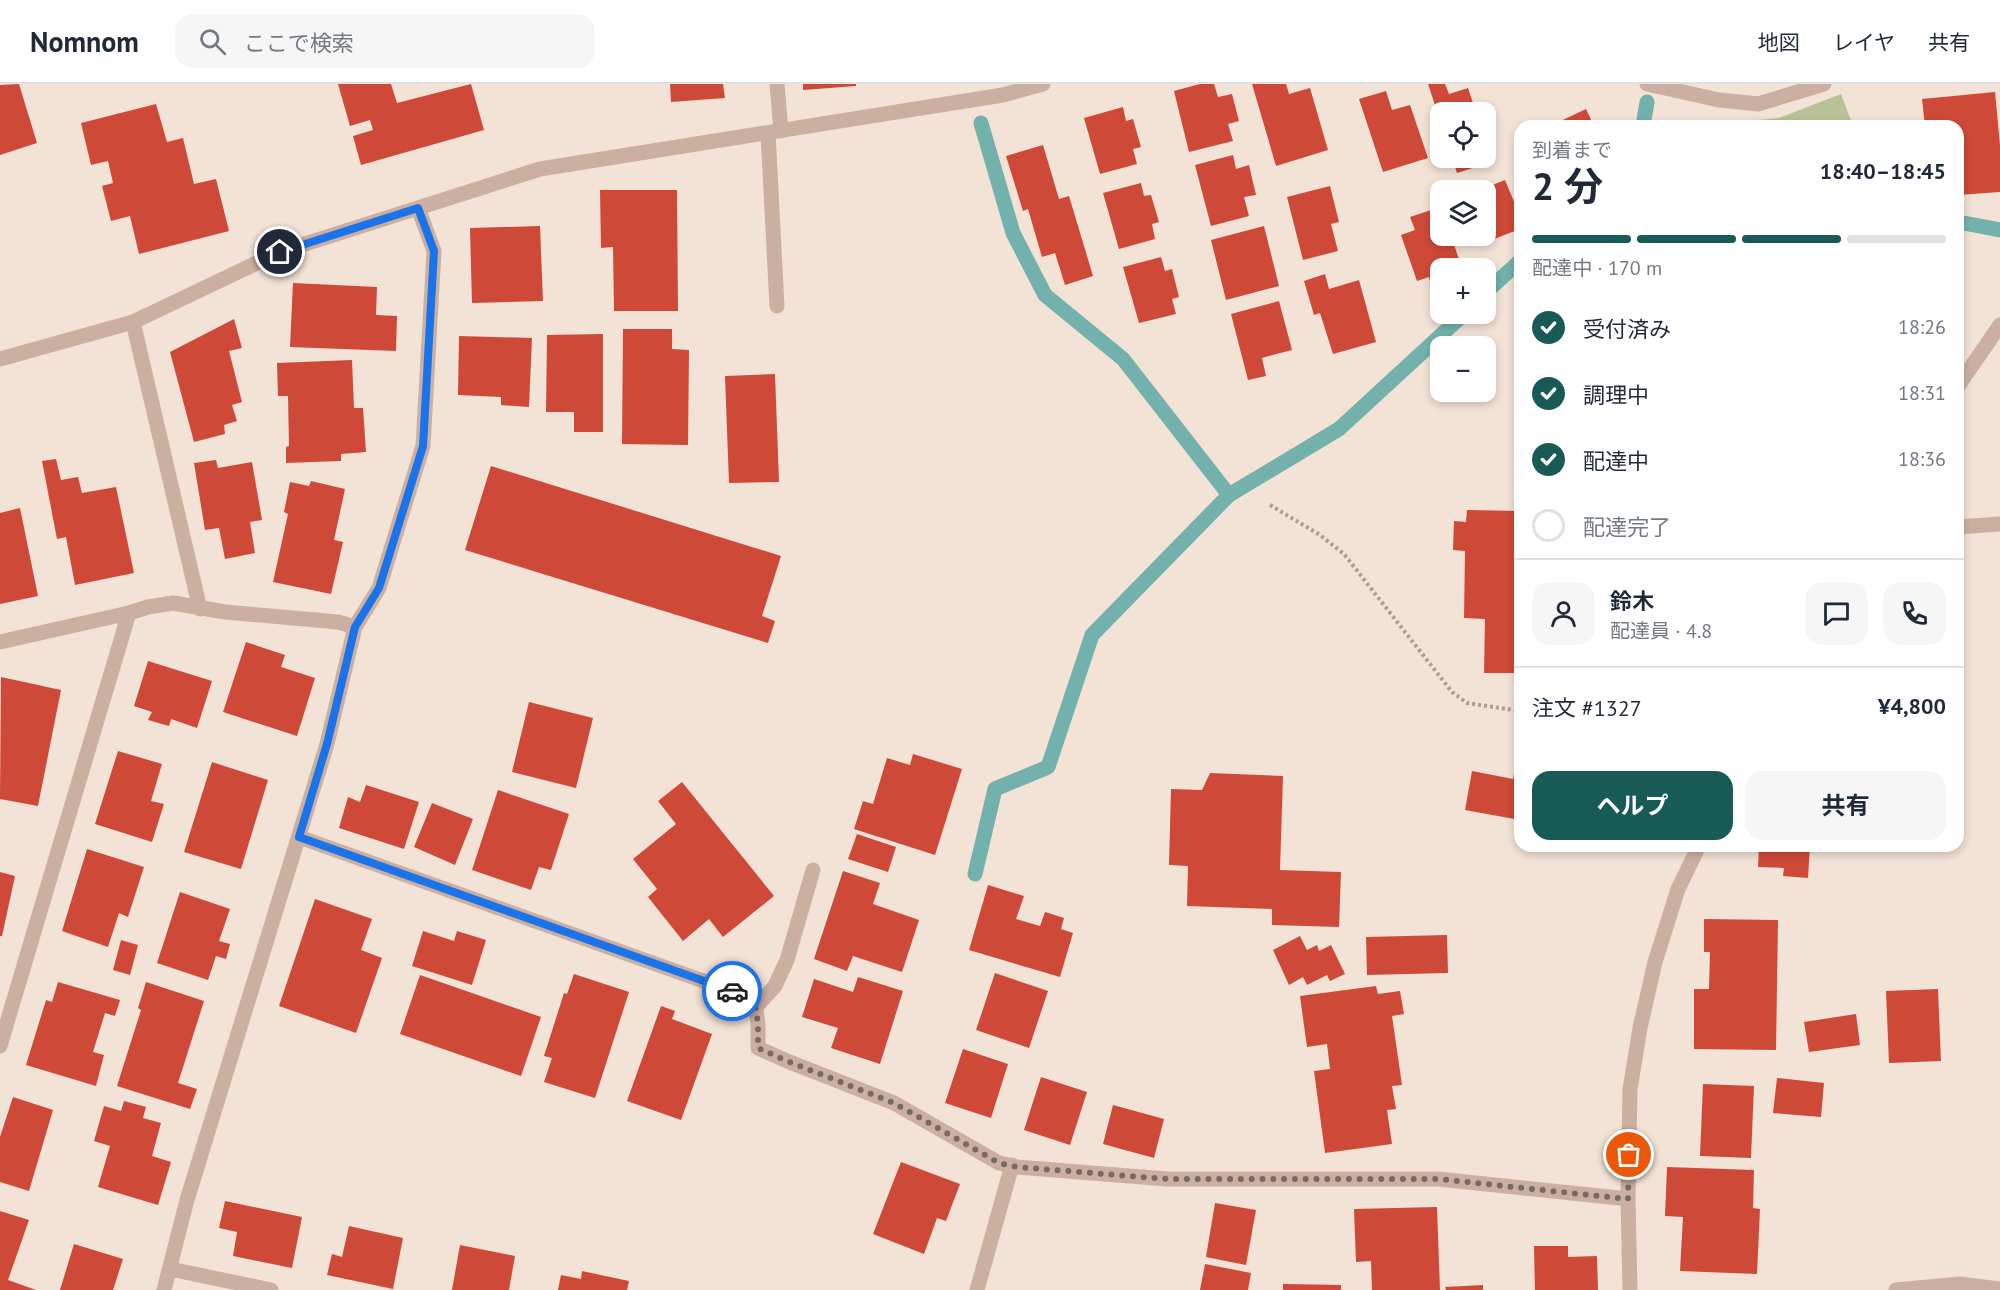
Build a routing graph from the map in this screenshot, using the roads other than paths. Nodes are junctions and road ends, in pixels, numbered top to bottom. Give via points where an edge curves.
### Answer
1 (777, 84) edge
2 (1043, 84) edge
3 (1647, 84) edge
4 (1824, 84) edge
5 (775, 132) junction
6 (418, 208) junction
7 (777, 306) dead end
8 (133, 322) junction
9 (2000, 325) edge
10 (0, 359) edge
11 (1964, 377) edge
12 (2000, 524) edge
13 (1964, 527) edge
14 (200, 609) junction
15 (129, 613) junction
16 (355, 627) junction
17 (0, 642) edge
18 (299, 837) junction
19 (1696, 852) edge
20 (813, 870) dead end
21 (755, 1008) junction
22 (0, 1046) edge
23 (1012, 1165) junction
24 (1628, 1199) junction
25 (170, 1269) junction
26 (2000, 1289) edge
27 (164, 1290) edge
28 (272, 1290) edge
29 (977, 1290) edge
30 (1630, 1290) edge
31 (1896, 1290) edge

1 - 5 street
2 - 5 street via 1003,95
3 - 4 street via 1758,105
5 - 6 street via 540,169
5 - 7 street
6 - 8 street via 280,252
6 - 16 street via 434,251 423,446 379,588
8 - 10 street
8 - 14 street
9 - 11 street
12 - 13 street
14 - 15 street via 172,603
14 - 16 street via 338,622
15 - 17 street
15 - 22 street
16 - 18 street via 327,744
18 - 21 street via 754,999
18 - 25 street via 187,1200
19 - 24 street via 1678,889 1640,1028 1630,1089
20 - 21 street via 787,960 775,986
21 - 23 street via 758,1048 894,1103 999,1163
23 - 24 street via 1167,1179 1438,1179
23 - 29 street
24 - 30 street
25 - 27 street
25 - 28 street
26 - 31 street via 1960,1284

